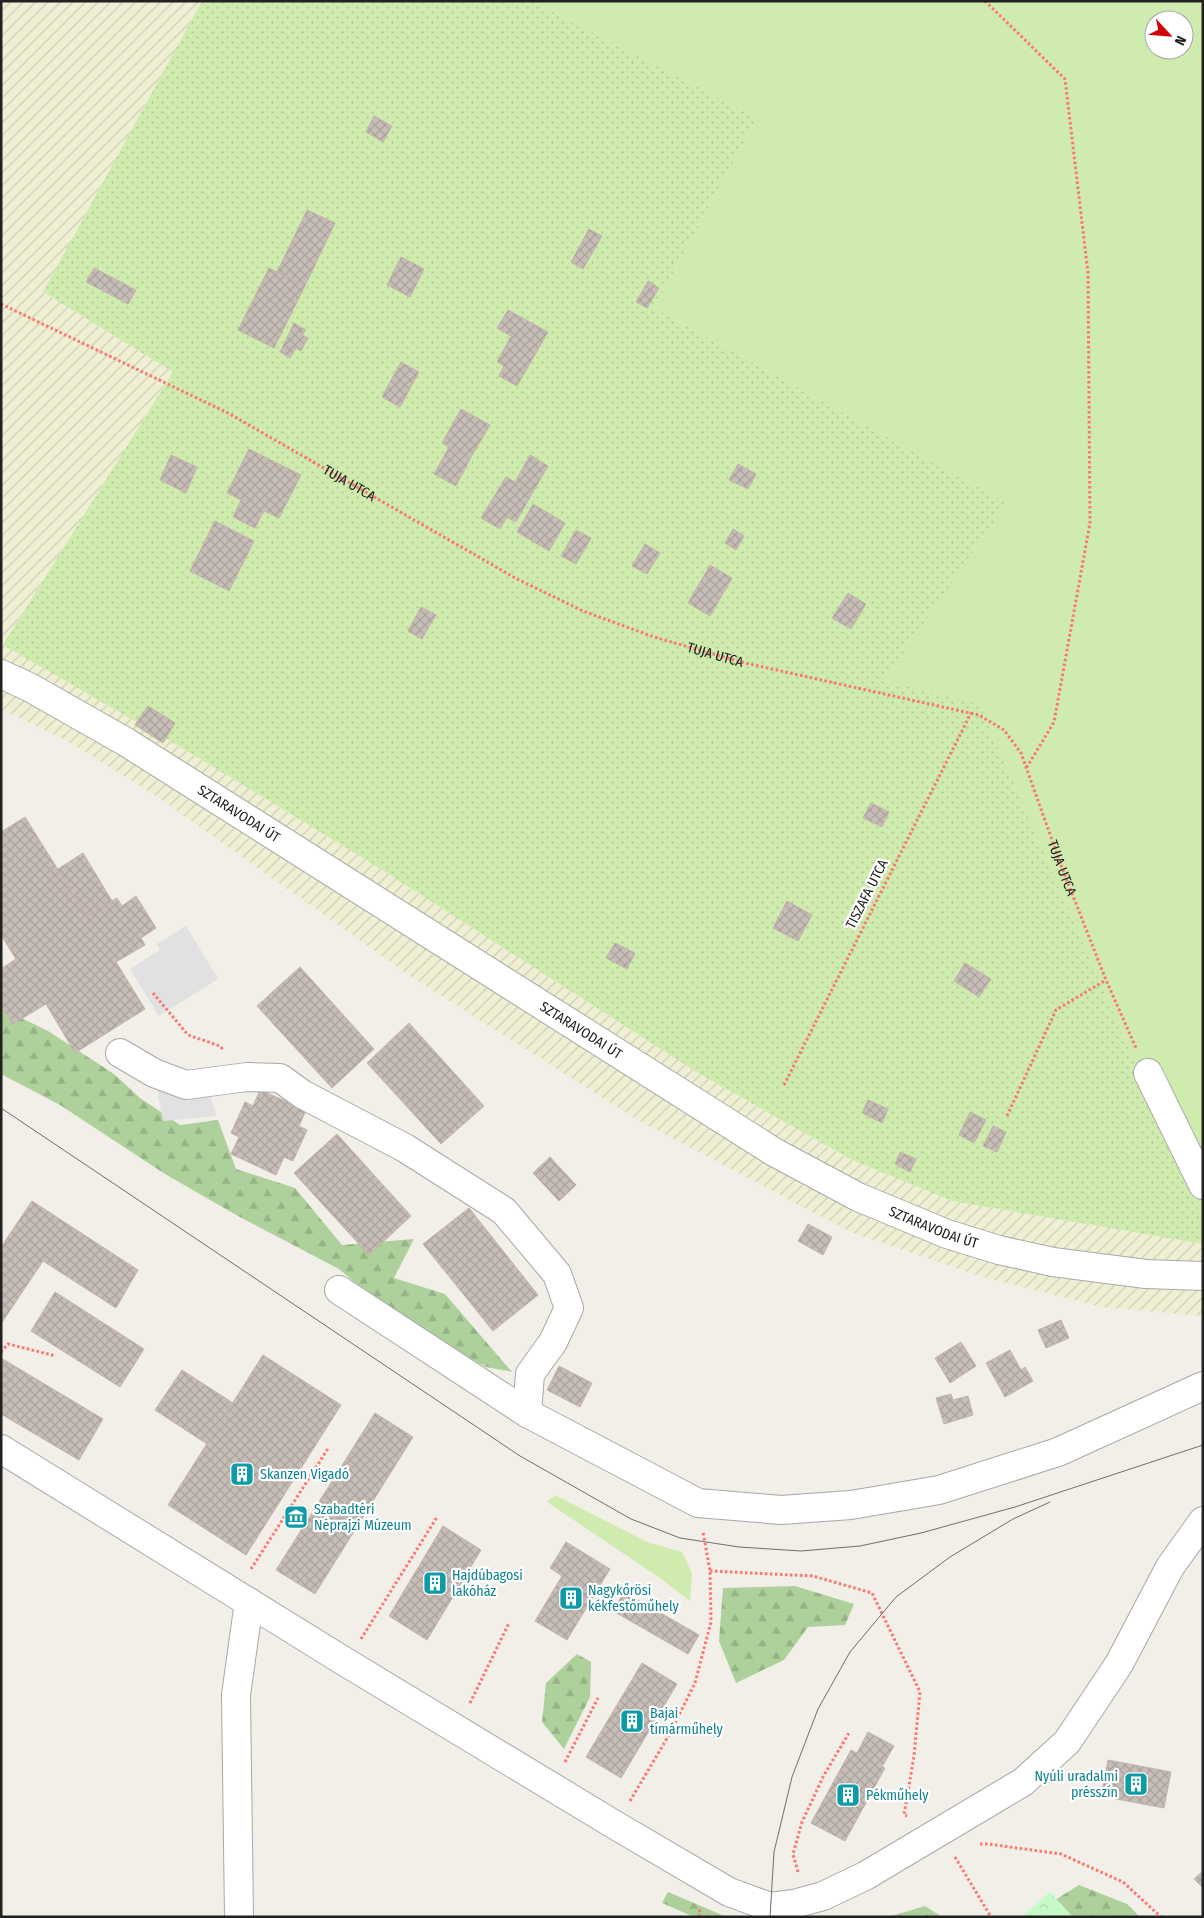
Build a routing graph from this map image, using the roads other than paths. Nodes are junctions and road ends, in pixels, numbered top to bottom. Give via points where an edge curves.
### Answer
1 (1, 674) edge
2 (120, 1053) dead end
3 (1148, 1074) road end
4 (1203, 1185) edge
5 (1203, 1276) edge
6 (338, 1290) dead end
7 (1203, 1386) edge
8 (527, 1412) junction
9 (1, 1449) edge
10 (1203, 1520) edge
11 (242, 1597) junction
12 (238, 1917) edge

1 - 5 street, SZTARAVODAI ÚT via 126,742 774,1152 858,1197 947,1234 999,1250 1053,1262 1146,1274
2 - 8 street via 154,1073 186,1085 247,1076 280,1078 302,1094 414,1153 504,1211 557,1274 569,1308 553,1342 530,1374
3 - 4 street
6 - 8 street
7 - 8 street via 1058,1452 939,1490 851,1505 781,1510 698,1504
9 - 11 street
10 - 11 street via 1170,1567 1119,1664 1067,1742 1024,1782 865,1876 812,1899 770,1907 729,1892
11 - 12 street via 236,1695

